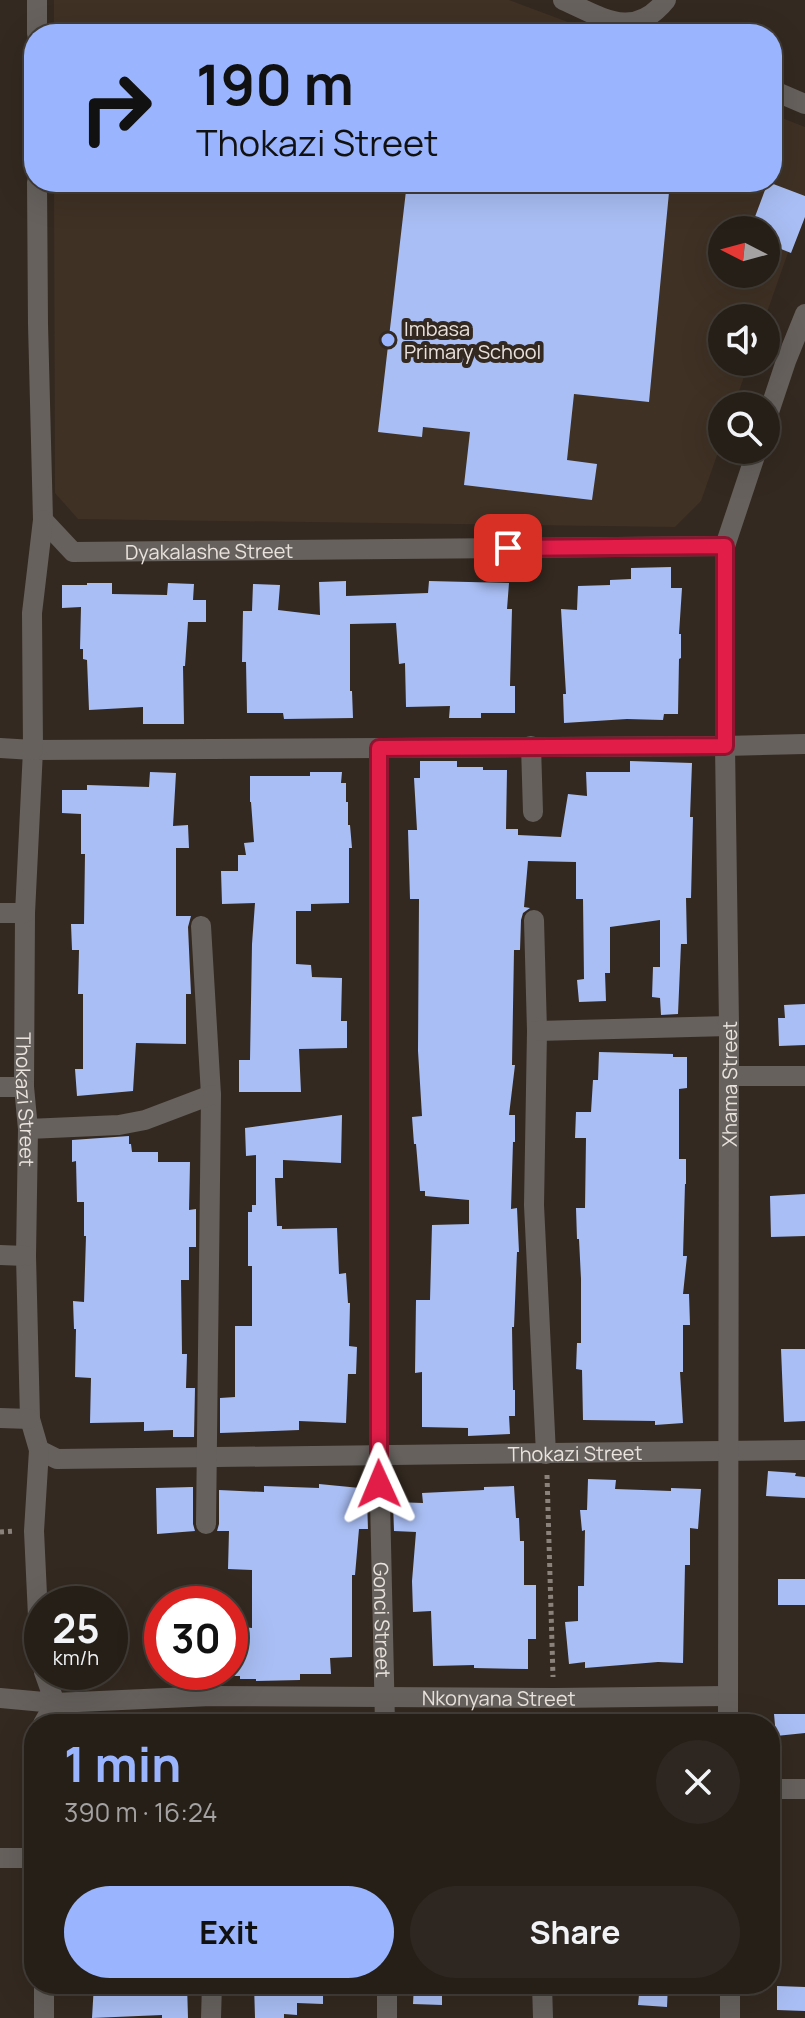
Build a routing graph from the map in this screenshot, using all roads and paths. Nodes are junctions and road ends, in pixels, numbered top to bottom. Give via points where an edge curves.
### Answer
1 (37, 0) edge
2 (563, 0) edge
3 (666, 0) edge
4 (639, 22) junction
5 (37, 24) edge
6 (642, 24) edge
7 (782, 94) edge
8 (805, 104) edge
9 (37, 192) edge
10 (805, 314) edge
11 (776, 392) edge
12 (752, 464) edge
13 (43, 520) junction
14 (725, 546) junction
15 (805, 744) edge
16 (531, 746) junction
17 (725, 746) junction
18 (0, 748) edge
19 (379, 748) junction
20 (33, 750) junction
21 (533, 812) dead end
22 (0, 913) edge
23 (25, 913) junction
24 (534, 920) dead end
25 (201, 926) dead end
26 (729, 1026) junction
27 (537, 1031) junction
28 (729, 1076) junction
29 (805, 1076) edge
30 (0, 1087) edge
31 (24, 1087) junction
32 (211, 1095) junction
33 (28, 1129) junction
34 (0, 1255) edge
35 (26, 1256) junction
36 (0, 1418) edge
37 (30, 1419) junction
38 (39, 1450) junction
39 (805, 1450) edge
40 (729, 1452) junction
41 (379, 1454) junction
42 (546, 1454) junction
43 (207, 1457) junction
44 (206, 1524) dead end
45 (37, 1586) edge
46 (50, 1690) edge
47 (385, 1696) junction
48 (727, 1696) junction
49 (0, 1698) edge
50 (554, 1698) junction
51 (55, 1703) junction
52 (49, 1714) edge
53 (385, 1714) edge
54 (728, 1714) edge
55 (780, 1789) edge
56 (805, 1789) edge
57 (0, 1858) edge
58 (24, 1858) edge
59 (44, 1994) edge
60 (212, 1994) edge
61 (387, 1994) edge
62 (542, 1994) edge
63 (730, 1994) edge
64 (44, 2018) edge
65 (211, 2018) edge
66 (387, 2018) edge
67 (543, 2018) edge
68 (730, 2018) edge

1 - 5 street
2 - 4 street via 616,23
3 - 4 street
4 - 6 street
7 - 8 street
9 - 13 street
10 - 11 street
12 - 14 street, Xhama Street
13 - 14 street, Dyakalashe Street via 73,552
13 - 20 street, Thokazi Street via 32,613
14 - 17 street, Xhama Street
15 - 17 street
16 - 17 street
16 - 19 street
16 - 21 street
17 - 26 street, Xhama Street
18 - 20 street
19 - 20 street
19 - 41 street, Gonci Street
20 - 23 street, Thokazi Street
22 - 23 street
23 - 31 street, Thokazi Street
24 - 27 street
25 - 32 street
26 - 27 street
26 - 28 street, Xhama Street
27 - 42 street via 534,1205
28 - 29 street
28 - 40 street, Xhama Street
30 - 31 street
31 - 33 street, Thokazi Street
32 - 33 street via 119,1125
32 - 43 street
33 - 35 street, Thokazi Street
34 - 35 street
35 - 37 street, Thokazi Street
36 - 37 street
37 - 38 street, Thokazi Street
38 - 43 street, Thokazi Street via 57,1459
38 - 45 street
39 - 40 street, Thokazi Street
40 - 42 street, Thokazi Street
40 - 48 street, Xhama Street
41 - 42 street, Thokazi Street
41 - 43 street, Thokazi Street
41 - 47 street, Gonci Street
42 - 50 path
43 - 44 street
46 - 51 street
47 - 50 street, Nkonyana Street
47 - 51 street, Nkonyana Street
47 - 53 street, Gonci Street
48 - 50 street, Nkonyana Street
48 - 54 street, Xhama Street
49 - 51 street, Nkonyana Street
51 - 52 street
55 - 56 street
57 - 58 street
59 - 64 street
60 - 65 street
61 - 66 street
62 - 67 street
63 - 68 street

